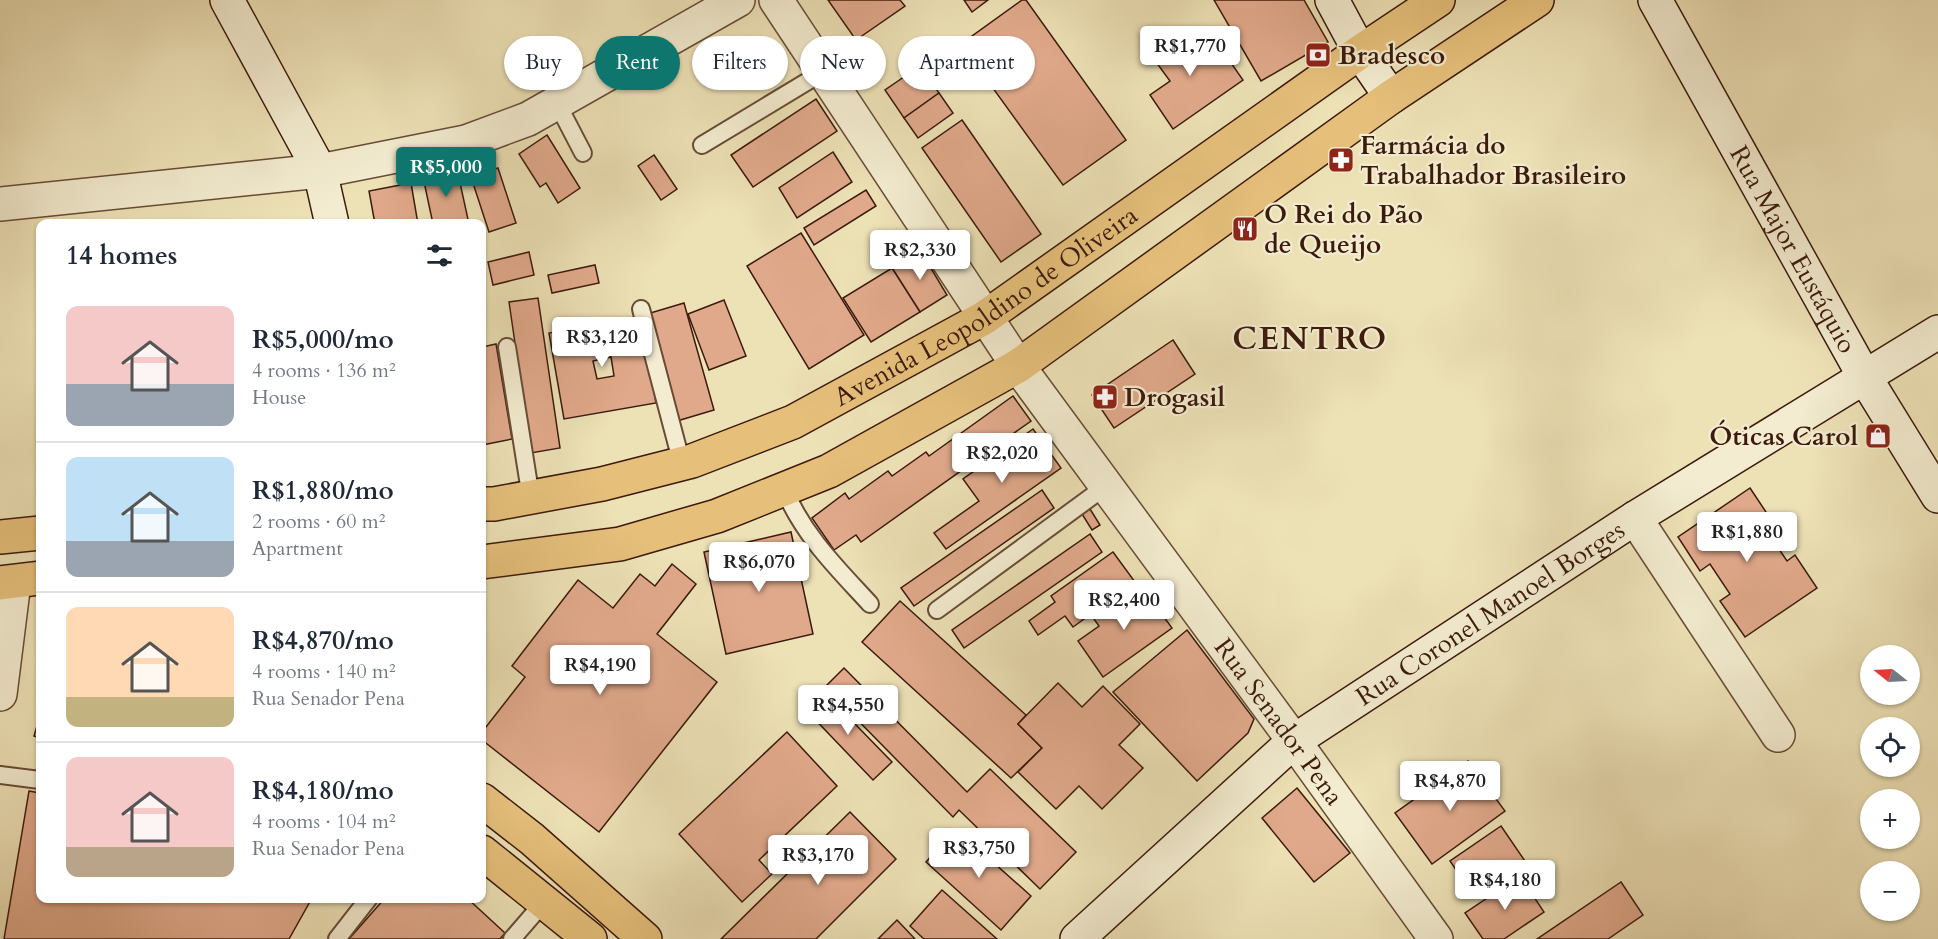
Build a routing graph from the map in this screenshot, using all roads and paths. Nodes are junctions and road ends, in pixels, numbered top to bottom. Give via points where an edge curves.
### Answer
1 (227, 0) edge
2 (738, 0) edge
3 (776, 0) edge
4 (1332, 0) edge
5 (1438, 0) edge
6 (1537, 0) edge
7 (1655, 0) edge
8 (800, 37) edge
9 (1360, 52) junction
10 (800, 86) edge
11 (835, 90) edge
12 (1391, 97) junction
13 (557, 102) junction
14 (702, 145) dead end
15 (583, 153) dead end
16 (320, 171) junction
17 (0, 204) edge
18 (331, 219) edge
19 (641, 309) dead end
20 (984, 318) junction
21 (1938, 332) edge
22 (507, 347) dead end
23 (1018, 366) junction
24 (1864, 376) junction
25 (682, 464) junction
26 (1106, 486) junction
27 (784, 489) junction
28 (1938, 496) edge
29 (531, 498) junction
30 (486, 504) edge
31 (1635, 518) junction
32 (36, 533) edge
33 (0, 537) edge
34 (486, 561) edge
35 (18, 581) edge
36 (870, 604) dead end
37 (938, 610) dead end
38 (0, 693) edge
39 (1778, 735) dead end
40 (1294, 741) junction
41 (0, 775) edge
42 (36, 780) edge
43 (486, 803) edge
44 (486, 855) edge
45 (544, 902) junction
46 (365, 903) edge
47 (337, 939) edge
48 (512, 939) edge
49 (590, 939) edge
50 (645, 939) edge
51 (1077, 939) edge
52 (1436, 939) edge

1 - 16 street
2 - 13 street
3 - 8 street, Rua Senador Pena
4 - 9 street
5 - 9 main road, Avenida Leopoldino de Oliveira
6 - 12 main road
7 - 24 street, Rua Major Eustáquio
9 - 12 street
9 - 20 main road, Avenida Leopoldino de Oliveira
10 - 14 lane
11 - 20 street, Rua Senador Pena
12 - 23 main road
13 - 15 lane
13 - 16 street via 466,142
16 - 17 street
16 - 18 street
19 - 25 lane
20 - 23 street, Rua Senador Pena
20 - 25 main road, Avenida Leopoldino de Oliveira via 793,422
21 - 24 street, Rua Coronel Manoel Borges
22 - 29 lane
23 - 26 street, Rua Senador Pena
23 - 27 main road via 828,471
24 - 28 street, Rua Major Eustáquio
24 - 31 street, Rua Coronel Manoel Borges
25 - 29 main road, Avenida Leopoldino de Oliveira
26 - 37 lane
26 - 40 street, Rua Senador Pena
27 - 34 main road via 717,516 620,544
27 - 36 lane via 794,513 816,545
29 - 30 main road, Avenida Leopoldino de Oliveira
31 - 39 street
31 - 40 street, Rua Coronel Manoel Borges
32 - 33 main road
35 - 38 street
40 - 51 street, Rua Coronel Manoel Borges
40 - 52 street, Rua Senador Pena
41 - 42 lane
43 - 50 main road via 532,838
44 - 45 main road
45 - 48 lane
45 - 49 main road
46 - 47 lane

